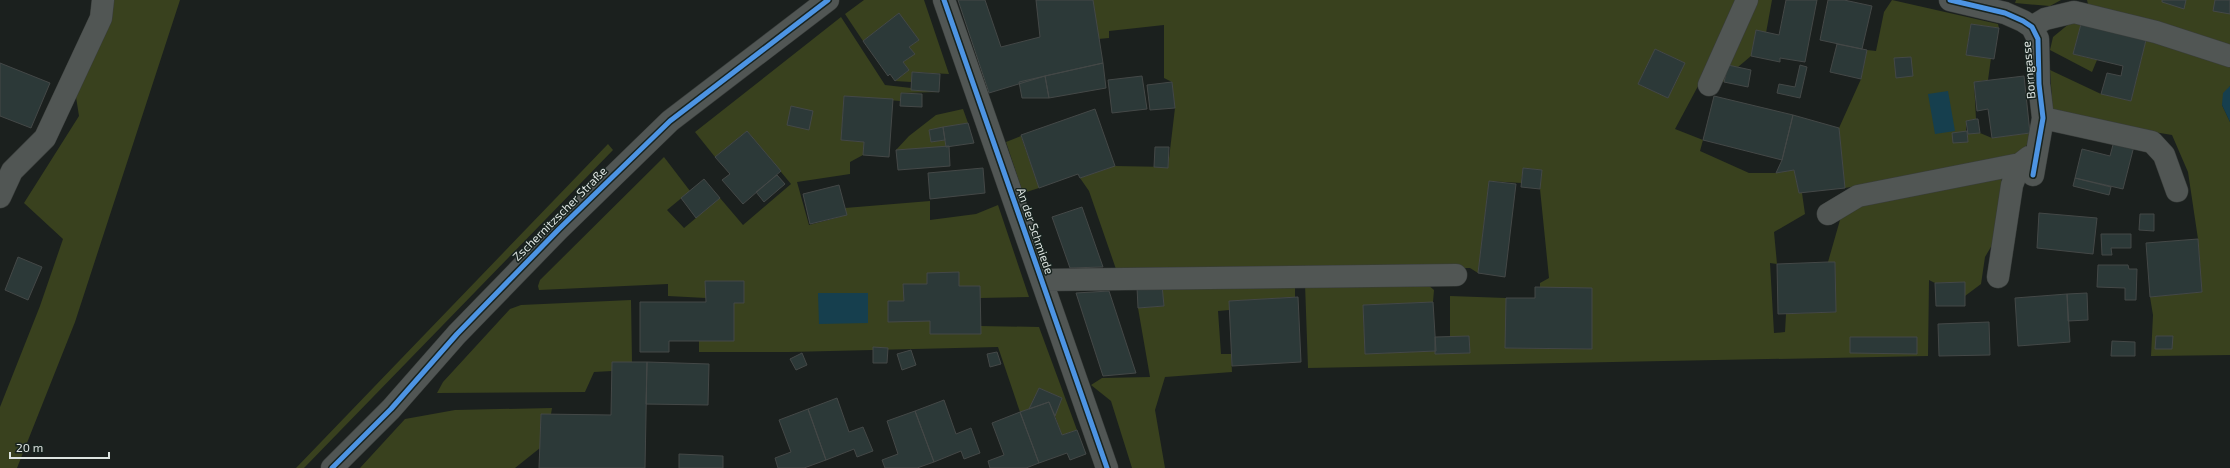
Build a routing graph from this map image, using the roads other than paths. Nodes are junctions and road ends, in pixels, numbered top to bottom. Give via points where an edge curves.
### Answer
1 (103, 0) edge
2 (828, 0) edge
3 (944, 0) edge
4 (1747, 0) edge
5 (1950, 0) edge
6 (2032, 27) junction
7 (2230, 56) edge
8 (1708, 85) dead end
9 (2043, 118) junction
10 (6, 167) edge
11 (2027, 170) junction
12 (2177, 191) dead end
13 (0, 196) edge
14 (1828, 214) dead end
15 (1456, 275) dead end
16 (1998, 277) dead end
17 (1042, 280) junction
18 (332, 468) edge
19 (1107, 468) edge

1 - 10 street via 101,18 45,138
2 - 18 street, Zschernitzscher Straße via 645,142 457,334 391,408
3 - 17 street, An der Schmiede
4 - 8 street
5 - 6 street, Borngasse via 2005,13
6 - 7 street via 2045,19 2074,12 2156,32
6 - 9 street, Borngasse via 2038,39
9 - 11 street, Borngasse via 2038,150
9 - 12 street via 2152,142 2164,155
10 - 13 street
11 - 14 street via 1858,196
11 - 16 street, Borngasse via 2012,185
15 - 17 street
17 - 19 street, An der Schmiede

